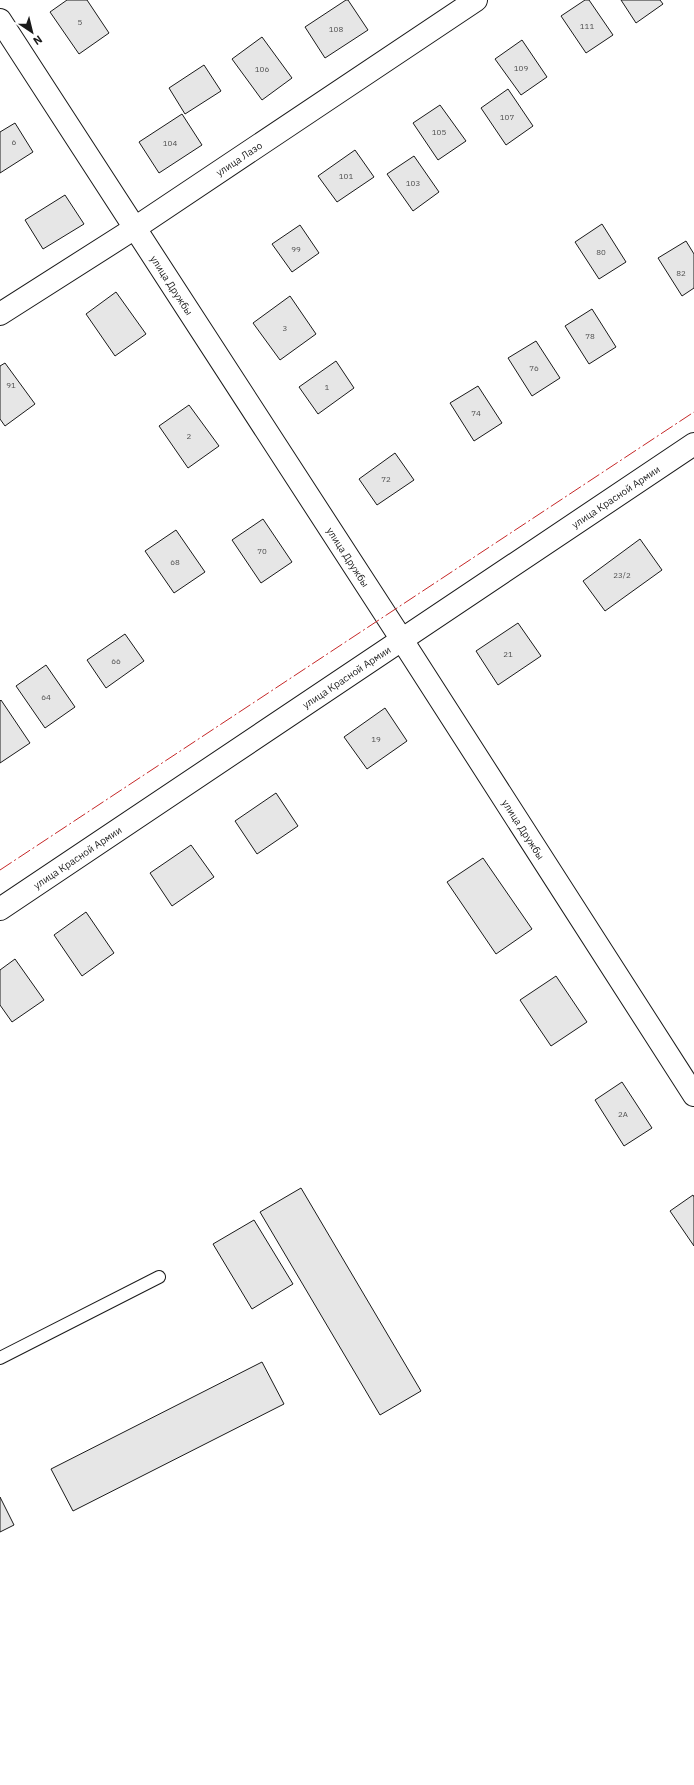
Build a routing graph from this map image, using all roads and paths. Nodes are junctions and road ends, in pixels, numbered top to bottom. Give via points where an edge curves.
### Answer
1 (476, 0) edge
2 (0, 20) edge
3 (135, 228) junction
4 (0, 314) edge
5 (694, 444) edge
6 (402, 640) junction
7 (0, 909) edge
8 (694, 1095) edge
9 (159, 1277) dead end
10 (0, 1358) edge

1 - 3 street, улица Лазо
2 - 3 street, улица Дружбы
3 - 4 street, улица Лазо
3 - 6 street, улица Дружбы
5 - 6 street, улица Красной Армии
6 - 7 street, улица Красной Армии
6 - 8 street, улица Дружбы
9 - 10 lane

